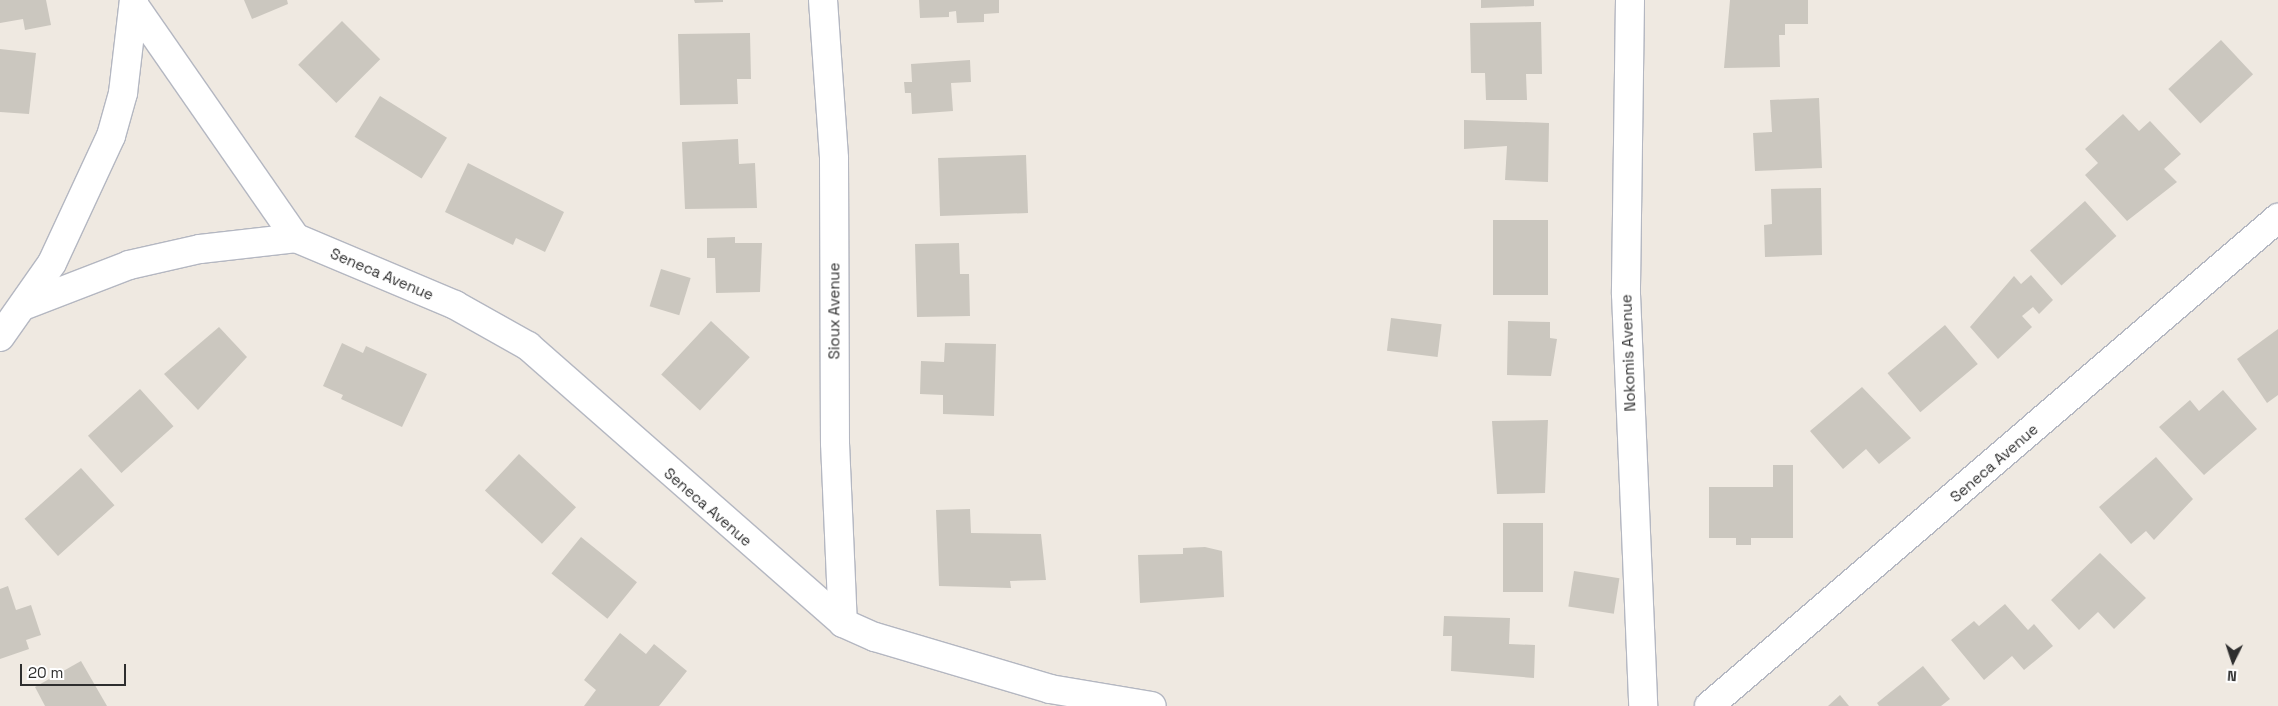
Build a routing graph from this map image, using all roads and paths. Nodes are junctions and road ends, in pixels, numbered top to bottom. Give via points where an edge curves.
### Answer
1 (823, 0) edge
2 (1630, 0) edge
3 (135, 4) edge
4 (2278, 218) edge
5 (296, 238) junction
6 (23, 306) junction
7 (0, 337) edge
8 (843, 623) junction
9 (1138, 705) edge
10 (1644, 706) edge
11 (1709, 706) edge

1 - 8 street, Sioux Avenue via 834,159 835,443
2 - 10 street, Nokomis Avenue via 1626,294
3 - 5 street
3 - 6 street via 124,93 111,136 83,203
4 - 11 street, Seneca Avenue
5 - 6 street, Seneca Avenue via 209,248 129,265
5 - 8 street, Seneca Avenue via 455,304 528,346
6 - 7 street
8 - 9 street, Seneca Avenue via 875,637 1050,689

